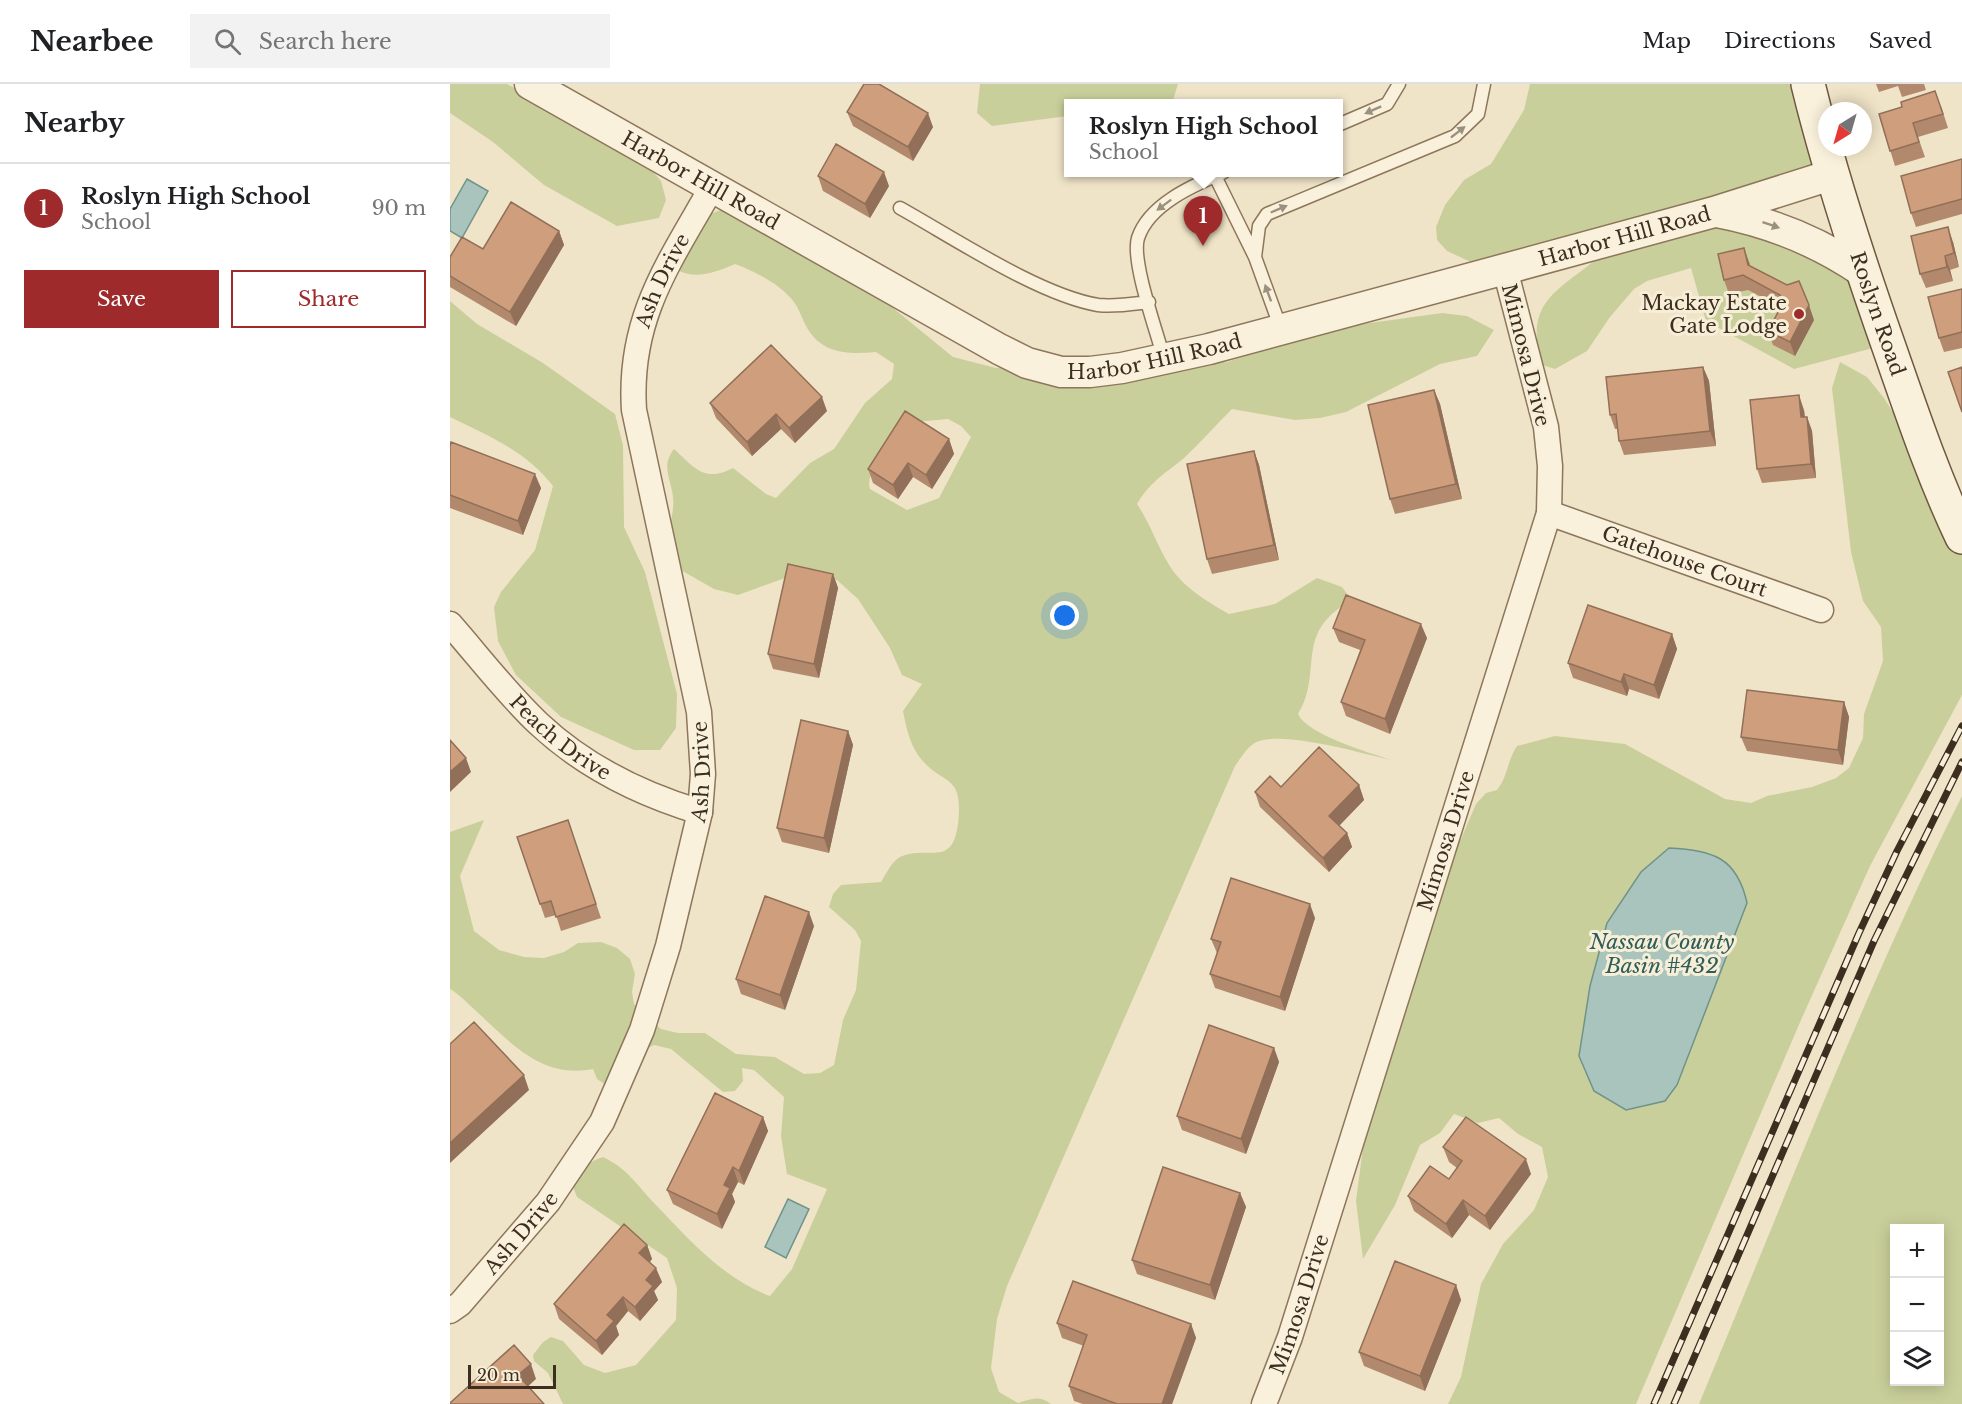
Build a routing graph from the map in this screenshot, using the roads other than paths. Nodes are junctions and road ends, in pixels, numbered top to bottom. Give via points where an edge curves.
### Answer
1 (530, 84) edge
2 (1399, 84) edge
3 (1484, 84) edge
4 (1808, 84) edge
5 (1343, 123) edge
6 (1831, 175) junction
7 (1214, 177) edge
8 (1220, 177) edge
9 (712, 187) junction
10 (900, 208) dead end
11 (1714, 212) junction
12 (1255, 257) junction
13 (1505, 270) junction
14 (1863, 272) junction
15 (1149, 302) junction
16 (1281, 329) junction
17 (1164, 359) junction
18 (1550, 513) junction
19 (1961, 529) edge
20 (1821, 610) dead end
21 (450, 624) edge
22 (700, 812) junction
23 (454, 1302) edge
24 (1264, 1404) edge

1 - 9 street, Harbor Hill Road
2 -> 5 lane via 1387,104
12 -> 3 lane via 1259,226 1267,214 1455,136 1478,114
4 - 6 main road, Roslyn Road
6 - 11 street, Harbor Hill Road
6 - 14 main road, Roslyn Road
7 -> 15 lane via 1159,208 1142,230 1138,260
8 - 12 lane
9 - 17 street, Harbor Hill Road via 1027,363 1061,372 1090,372
9 - 22 street, Ash Drive via 650,300 633,358 632,385 636,421 699,712 703,774
10 - 15 lane via 1066,296 1111,306
11 - 13 street, Harbor Hill Road
11 -> 14 street via 1746,217 1785,230
16 -> 12 lane
13 - 16 street, Harbor Hill Road
13 - 18 street, Mimosa Drive via 1545,427
14 - 19 main road, Roslyn Road via 1926,453
15 - 17 lane
16 - 17 street, Harbor Hill Road
18 - 20 street, Gatehouse Court
18 - 24 street, Mimosa Drive via 1290,1337
21 - 22 street, Peach Drive via 538,723 563,744 632,788
22 - 23 street, Ash Drive via 668,946 642,1030 602,1122 548,1202

